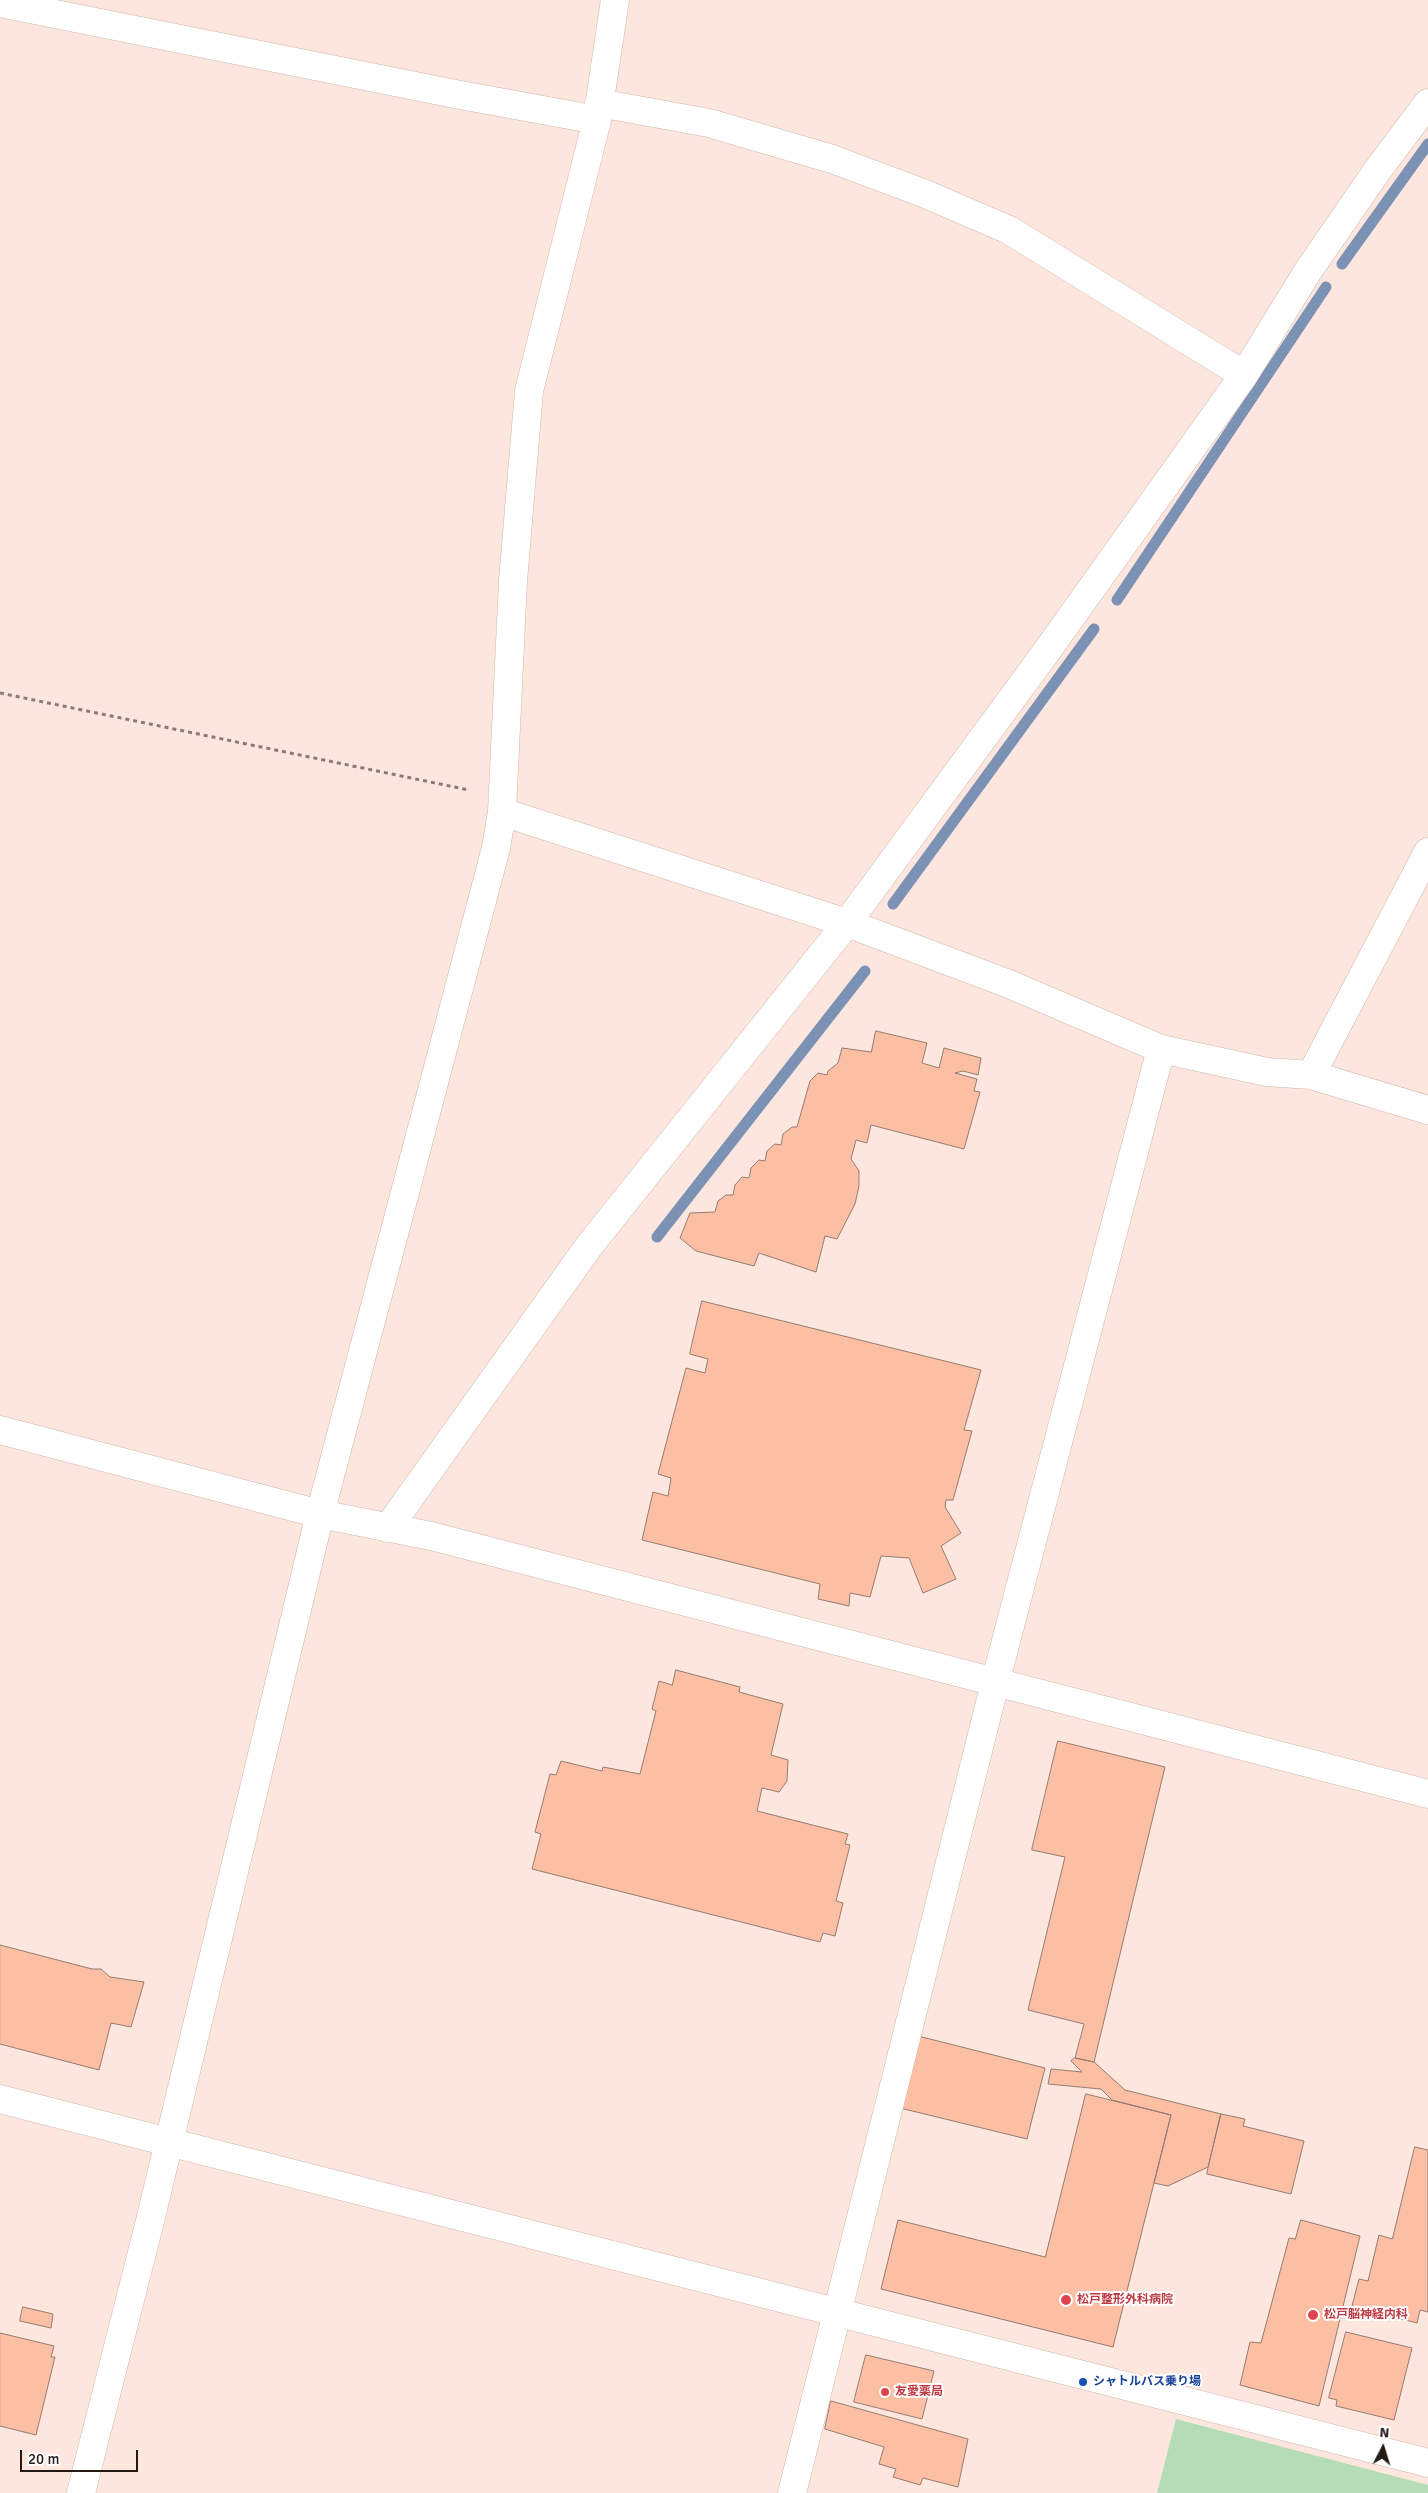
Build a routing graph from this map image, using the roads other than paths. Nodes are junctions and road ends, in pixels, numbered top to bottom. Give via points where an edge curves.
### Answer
1 (616, 0) edge
2 (0, 3) edge
3 (1428, 103) edge
4 (598, 111) junction
5 (1244, 375) junction
6 (502, 812) junction
7 (1428, 852) edge
8 (847, 923) junction
9 (1161, 1049) junction
10 (1311, 1075) junction
11 (1428, 1110) edge
12 (0, 1430) edge
13 (320, 1514) junction
14 (388, 1528) junction
15 (995, 1683) junction
16 (1428, 1794) edge
17 (0, 2099) edge
18 (168, 2142) junction
19 (837, 2313) junction
20 (1428, 2463) edge
21 (81, 2493) edge
22 (792, 2493) edge

1 - 4 street
2 - 4 street via 455,94
3 - 5 street via 1314,264
4 - 5 street via 709,123 832,159 922,193 1009,230
4 - 6 street via 529,391 512,581
5 - 8 street
6 - 8 street
6 - 13 street via 493,857
7 - 10 street
8 - 9 street via 1009,984
8 - 14 street via 590,1246
9 - 10 street via 1267,1072
9 - 15 street
10 - 11 street
12 - 13 street
13 - 14 street
13 - 18 street
14 - 15 street via 450,1541
15 - 16 street
15 - 19 street
17 - 18 street
18 - 19 street
18 - 21 street
19 - 20 street
19 - 22 street

